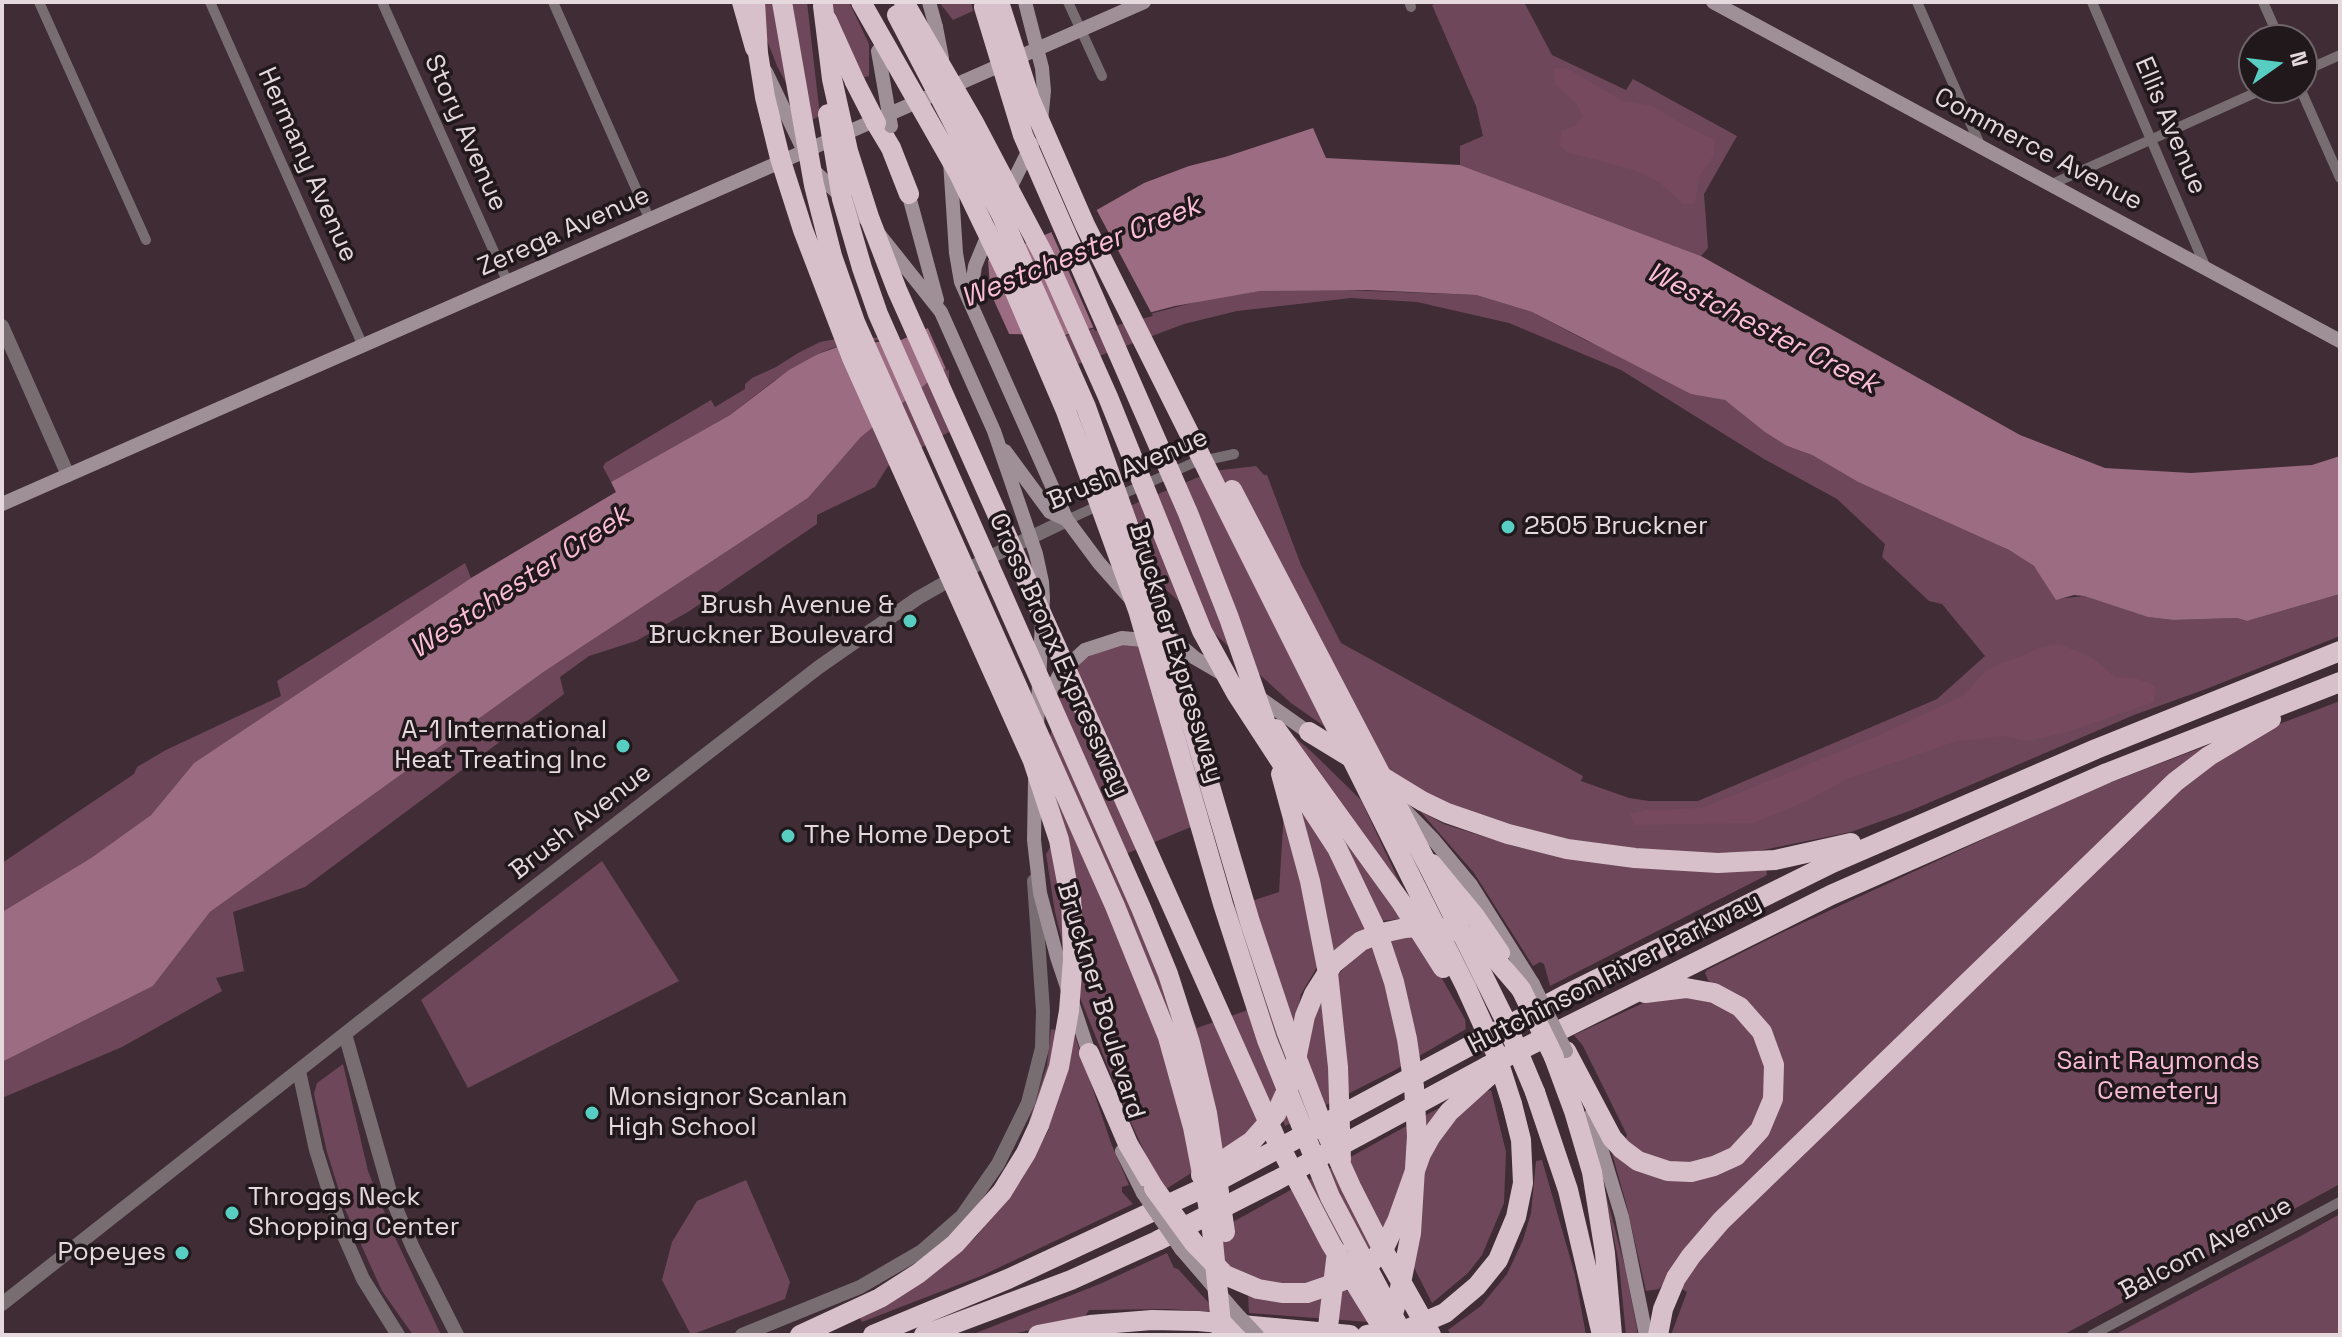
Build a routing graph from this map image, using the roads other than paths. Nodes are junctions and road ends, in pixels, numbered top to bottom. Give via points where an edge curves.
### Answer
1 (39, 2) edge
2 (210, 2) edge
3 (382, 2) edge
4 (553, 2) edge
5 (732, 2) edge
6 (742, 2) edge
7 (755, 2) edge
8 (782, 2) edge
9 (861, 2) edge
10 (874, 2) edge
11 (890, 2) edge
12 (904, 2) edge
13 (929, 2) edge
14 (1025, 2) edge
15 (1068, 2) edge
16 (1144, 2) edge
17 (1713, 2) edge
18 (1917, 2) edge
19 (2092, 2) edge
20 (2263, 2) edge
21 (821, 3) edge
22 (988, 4) edge
23 (2273, 24) edge
24 (1081, 30) junction
25 (755, 49) junction
26 (1038, 49) junction
27 (2340, 55) edge
28 (2318, 65) edge
29 (1102, 76) dead end
30 (2238, 101) edge
31 (2307, 104) edge
32 (2152, 139) junction
33 (1049, 143) junction
34 (1981, 148) junction
35 (804, 152) junction
36 (2340, 178) edge
37 (2052, 184) junction
38 (909, 194) junction
39 (650, 220) junction
40 (146, 240) dead end
41 (2207, 269) junction
42 (508, 283) junction
43 (970, 303) junction
44 (941, 312) junction
45 (2, 326) edge
46 (2340, 341) edge
47 (363, 346) junction
48 (999, 445) junction
49 (1234, 454) dead end
50 (68, 475) junction
51 (2, 504) edge
52 (1067, 520) junction
53 (1030, 537) junction
54 (1169, 553) junction
55 (2340, 651) edge
56 (1195, 658) junction
57 (2336, 683) edge
58 (1018, 690) junction
59 (1309, 732) junction
60 (1037, 737) junction
61 (1924, 822) junction
62 (1034, 840) junction
63 (1072, 909) junction
64 (1527, 987) junction
65 (1615, 1002) junction
66 (345, 1034) junction
67 (1089, 1053) joint
68 (1514, 1053) junction
69 (1560, 1054) junction
70 (299, 1071) junction
71 (1512, 1104) junction
72 (2340, 1202) edge
73 (1115, 1229) junction
74 (1188, 1246) junction
75 (2, 1304) edge
76 (398, 1335) edge
77 (457, 1335) edge
78 (742, 1335) edge
79 (800, 1335) edge
80 (873, 1335) edge
81 (924, 1335) edge
82 (1038, 1335) edge
83 (1225, 1335) edge
84 (1257, 1335) edge
85 (1327, 1335) edge
86 (1350, 1335) edge
87 (1367, 1335) edge
88 (1387, 1335) edge
89 (1403, 1335) edge
90 (1431, 1335) edge
91 (1602, 1335) edge
92 (1612, 1335) edge
93 (1646, 1335) edge
94 (1658, 1335) edge
95 (2092, 1335) edge

1 - 40 street
2 - 47 street, Hermany Avenue
3 - 42 street, Story Avenue
4 - 39 street
5 - 25 main road, Bruckner Boulevard
6 - 25 highway
7 - 63 highway, bridge via 768,108 807,242 852,358 1033,761 1056,827
8 - 58 highway, bridge via 814,185 843,289
9 - 89 highway, Bruckner Expressway, bridge via 965,185 1066,411 1138,610 1271,1051 1330,1197
10 - 38 main road, bridge via 891,126
11 - 90 highway, Bruckner Expressway, bridge via 1001,214 1091,418 1154,596 1291,1045 1355,1197
12 - 54 highway, bridge via 1050,267
13 - 43 main road, bridge via 944,73 956,253
14 - 26 main road
15 - 24 street
16 - 24 main road, Zerega Avenue
17 - 34 main road, Commerce Avenue
18 - 34 street
19 - 32 street, Ellis Avenue
20 - 23 street
21 - 38 highway, bridge
21 - 83 highway, Cross Bronx Expressway, bridge via 833,152 870,291 1176,997 1216,1161 1226,1242
21 - 88 highway, bridge via 848,151 897,290 1271,1128 1319,1223
22 - 33 highway, bridge
22 - 85 highway, bridge via 1027,147 1219,591 1301,844 1328,973 1340,1091 1339,1220
24 - 26 main road, Zerega Avenue
24 - 29 street
25 - 35 main road, Bruckner Boulevard
26 - 35 main road, Zerega Avenue
26 - 43 main road via 1044,91 1041,123 978,256
27 - 28 street
30 - 32 street
31 - 36 street
32 - 37 street
32 - 41 street, Ellis Avenue
33 - 71 highway, bridge via 1460,974
33 - 91 highway, bridge via 1287,592 1504,1018 1568,1190
34 - 37 main road, Commerce Avenue
35 - 39 main road, Zerega Avenue
35 - 44 main road, Bruckner Boulevard via 814,171 871,224
37 - 41 main road, Commerce Avenue
38 - 44 main road
39 - 42 main road, Zerega Avenue
41 - 46 main road, Commerce Avenue
42 - 47 main road, Zerega Avenue
43 - 52 main road
44 - 48 main road, Bruckner Boulevard
45 - 50 street
47 - 50 main road, Zerega Avenue
48 - 52 main road via 1050,512
48 - 53 main road, Bruckner Boulevard
49 - 52 street, Brush Avenue via 1193,463
50 - 51 main road, Zerega Avenue
52 - 53 street, Brush Avenue
52 - 56 main road via 1112,579
53 - 60 main road, Bruckner Boulevard via 1043,598
53 - 66 street, Brush Avenue via 918,598 819,667
54 - 71 highway, bridge via 1230,662 1429,945 1489,1050
54 - 88 highway, bridge via 1225,673 1349,869 1394,982 1413,1075 1417,1148 1411,1233
55 - 61 highway, Hutchinson River Parkway
56 - 59 main road
56 - 60 main road via 1139,638 1115,639 1085,650 1052,686
57 - 65 highway, Hutchinson River Parkway via 2000,819 1790,914
57 - 94 highway via 2220,749 2165,792 1713,1229 1671,1287
58 - 63 highway, bridge via 1063,831
58 - 83 highway, bridge via 1120,917 1172,1050 1211,1220
59 - 61 highway via 1447,813 1531,841 1608,855 1753,862 1821,852
59 - 64 highway via 1463,901
60 - 62 main road, Bruckner Boulevard
61 - 73 highway, Hutchinson River Parkway via 1626,964 1269,1156
62 - 67 main road, Bruckner Boulevard via 1047,923
62 - 78 street via 1042,1048 1028,1103 1004,1154 962,1216 922,1251 860,1287
63 - 79 highway, bridge via 1072,981 1056,1078 1026,1153 1002,1192 955,1244 919,1273 880,1298
64 - 69 highway, bridge
64 - 73 highway via 1485,947 1450,928 1397,929 1354,945 1333,964 1314,994 1288,1089 1266,1127 1226,1159
65 - 68 highway, Hutchinson River Parkway
65 - 69 highway via 1653,991 1693,988 1728,999 1752,1019 1770,1047 1776,1082 1768,1115 1749,1144 1722,1163 1691,1172 1638,1161 1612,1138
66 - 70 street, Brush Avenue
66 - 77 street via 399,1217
67 - 74 highway, bridge via 1149,1191
68 - 74 highway via 1449,1112 1431,1136 1389,1238 1356,1275 1315,1292 1266,1291 1225,1275
68 - 81 highway, Hutchinson River Parkway via 1135,1252
69 - 92 highway via 1592,1172
69 - 93 main road via 1585,1097 1613,1183
70 - 75 street, Brush Avenue
70 - 76 street via 338,1221 363,1279
71 - 87 highway via 1523,1183 1513,1228 1498,1260 1445,1313 1408,1329
72 - 95 street, Balcom Avenue
73 - 80 highway
74 - 84 main road, bridge
82 - 86 highway via 1152,1320

